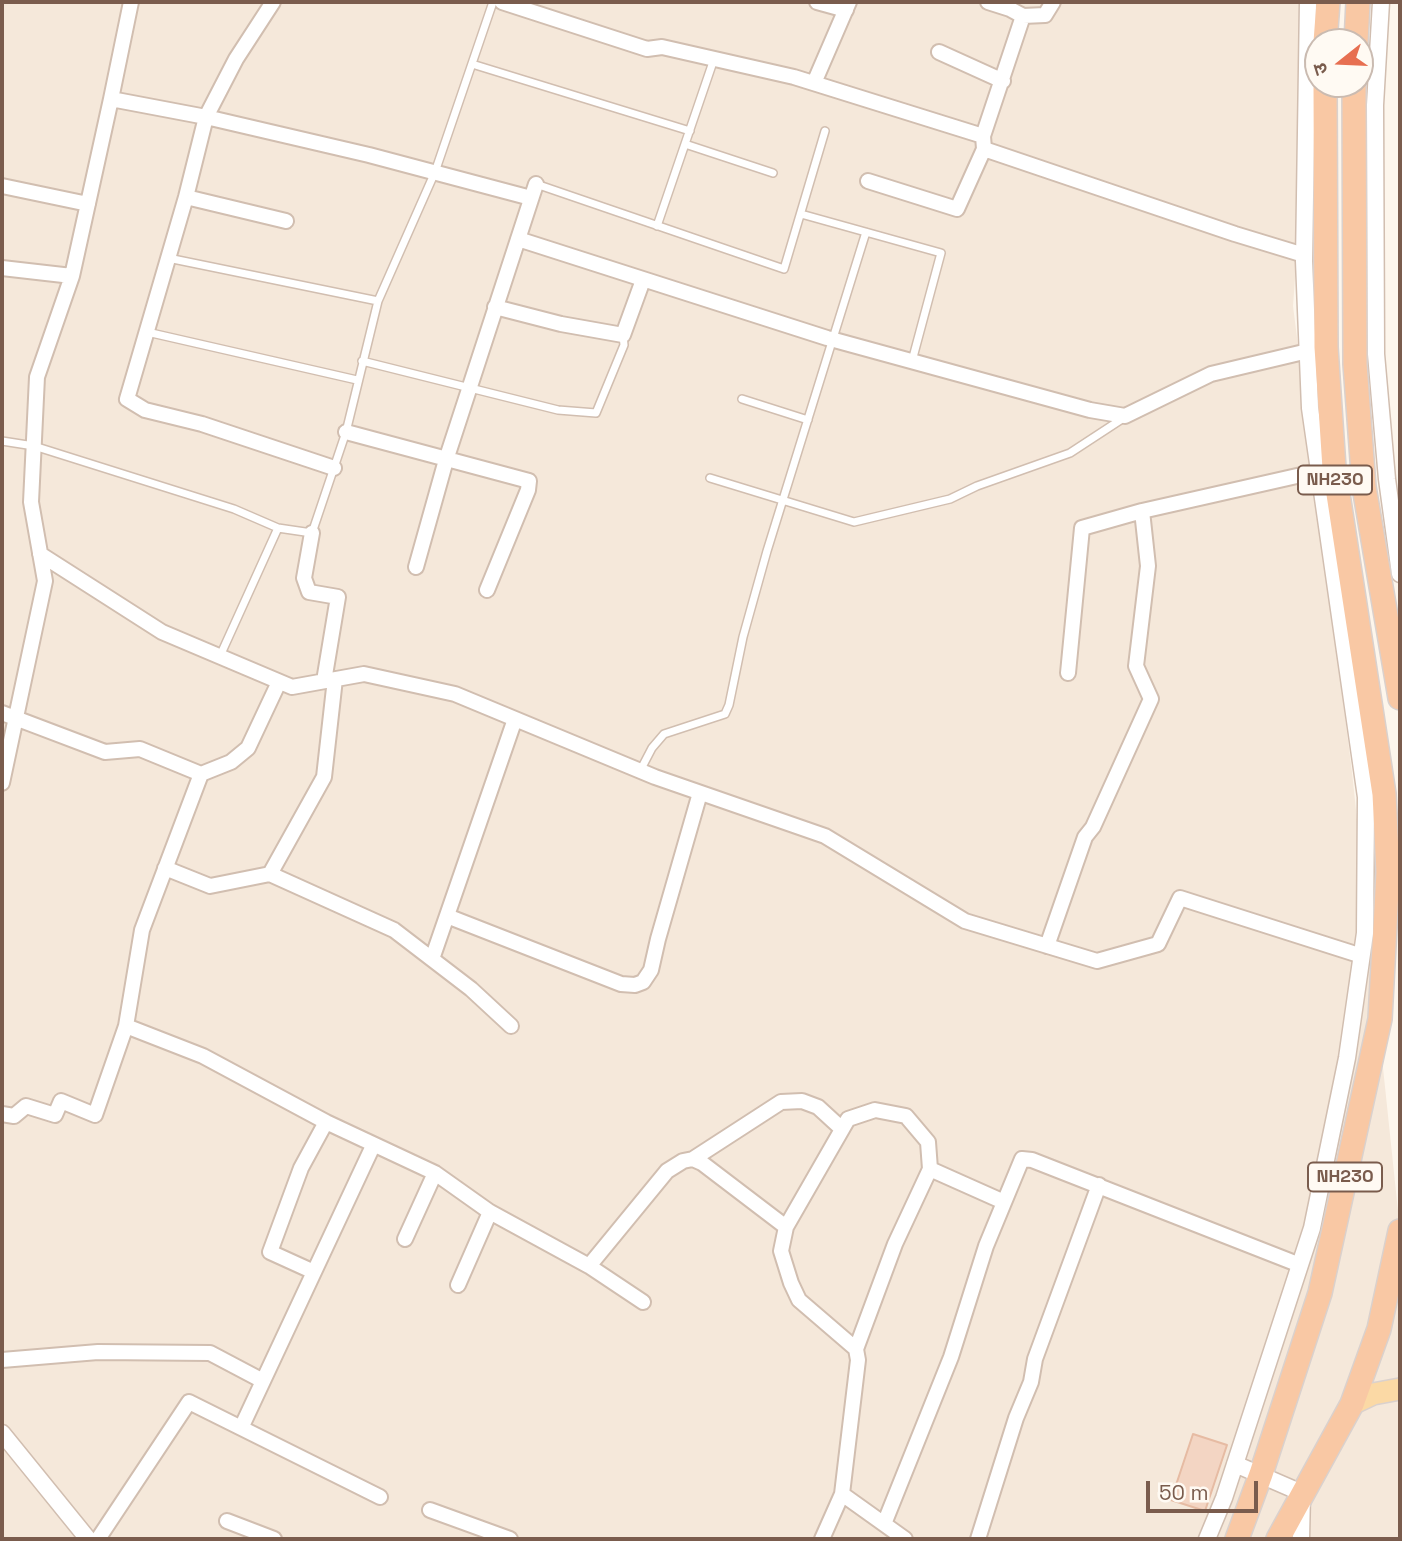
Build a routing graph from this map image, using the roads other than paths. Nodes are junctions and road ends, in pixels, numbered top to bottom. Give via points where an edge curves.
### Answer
1 (131, 2) edge
2 (273, 2) edge
3 (493, 2) edge
4 (502, 2) edge
5 (817, 2) edge
6 (988, 2) edge
7 (1053, 2) edge
8 (1308, 2) edge
9 (1328, 2) edge
10 (1359, 2) edge
11 (1381, 2) edge
12 (848, 6) edge
13 (1023, 16) junction
14 (1326, 28) edge
15 (1357, 28) edge
16 (939, 52) dead end
17 (714, 59) junction
18 (472, 64) junction
19 (1003, 81) junction
20 (814, 83) junction
21 (1325, 98) edge
22 (1354, 98) edge
23 (111, 99) junction
24 (206, 117) junction
25 (690, 131) junction
26 (825, 131) dead end
27 (984, 143) junction
28 (685, 145) junction
29 (435, 172) junction
30 (773, 173) dead end
31 (868, 181) dead end
32 (2, 186) edge
33 (533, 191) junction
34 (186, 197) junction
35 (88, 204) junction
36 (801, 214) junction
37 (286, 221) dead end
38 (657, 226) junction
39 (866, 232) junction
40 (518, 239) junction
41 (1304, 255) junction
42 (168, 258) junction
43 (2, 268) edge
44 (72, 276) junction
45 (643, 280) junction
46 (378, 302) junction
47 (495, 307) junction
48 (146, 331) junction
49 (623, 335) junction
50 (833, 339) junction
51 (1308, 351) junction
52 (362, 361) junction
53 (912, 361) junction
54 (357, 380) junction
55 (470, 387) junction
56 (742, 399) dead end
57 (1125, 416) junction
58 (808, 420) junction
59 (346, 432) junction
60 (2, 441) edge
61 (34, 446) junction
62 (446, 460) junction
63 (334, 468) junction
64 (1319, 471) junction
65 (710, 478) dead end
66 (783, 500) junction
67 (1142, 511) junction
68 (278, 528) junction
69 (312, 533) junction
70 (40, 554) junction
71 (416, 567) dead end
72 (1400, 574) edge
73 (487, 590) dead end
74 (220, 657) junction
75 (1068, 673) dead end
76 (329, 680) junction
77 (279, 682) junction
78 (1400, 698) edge
79 (9, 715) edge
80 (514, 719) junction
81 (640, 771) junction
82 (201, 774) junction
83 (2, 783) edge
84 (700, 793) junction
85 (1394, 867) edge
86 (164, 869) junction
87 (270, 874) junction
88 (447, 916) junction
89 (1047, 946) junction
90 (1362, 956) junction
91 (432, 959) junction
92 (126, 1026) junction
93 (511, 1026) dead end
94 (2, 1114) edge
95 (326, 1122) junction
96 (842, 1129) junction
97 (372, 1148) dead end
98 (693, 1159) junction
99 (930, 1169) junction
100 (435, 1173) junction
101 (1099, 1185) junction
102 (1004, 1202) junction
103 (490, 1212) junction
104 (786, 1227) junction
105 (405, 1239) dead end
106 (1399, 1240) edge
107 (1300, 1265) junction
108 (589, 1266) junction
109 (314, 1272) junction
110 (458, 1285) dead end
111 (643, 1302) dead end
112 (856, 1349) junction
113 (2, 1360) edge
114 (263, 1381) junction
115 (1400, 1390) edge
116 (1352, 1404) junction
117 (242, 1426) junction
118 (2, 1433) edge
119 (1235, 1464) junction
120 (1261, 1474) junction
121 (1301, 1493) junction
122 (842, 1494) junction
123 (380, 1497) dead end
124 (430, 1510) dead end
125 (227, 1521) dead end
126 (884, 1524) junction
127 (88, 1539) edge
128 (98, 1539) edge
129 (274, 1539) edge
130 (510, 1539) edge
131 (822, 1539) edge
132 (905, 1539) edge
133 (978, 1539) edge
134 (1207, 1539) edge
135 (1237, 1539) edge
136 (1278, 1539) edge
137 (1301, 1539) edge

1 - 23 street
2 - 24 street
3 - 18 lane
4 - 17 street via 647,50 662,47
5 - 12 street
6 - 13 street
7 - 13 street via 1045,15
8 - 41 street
9 - 14 highway
10 - 15 highway
11 - 72 street via 1375,105 1376,354
12 - 20 street
13 - 19 street
16 - 19 street
17 - 20 street
17 - 25 lane
18 - 25 lane
18 - 29 lane
19 - 27 street
20 - 27 street
21 - 85 highway, NH230 via 1325,347 1334,468
22 - 78 highway, NH230 via 1355,364 1363,473
23 - 24 street
23 - 35 street
24 - 29 street
24 - 34 street
25 - 28 lane
26 - 36 lane
27 - 31 street via 957,209
27 - 41 street
28 - 30 lane
28 - 38 lane
29 - 33 street
29 - 46 lane
32 - 35 street
33 - 38 lane
33 - 40 street
34 - 37 street
34 - 42 street
35 - 44 street
36 - 38 lane via 784,270
36 - 39 lane
39 - 50 lane
39 - 53 lane via 941,253
40 - 45 street
40 - 47 street
41 - 51 street
42 - 46 lane
42 - 48 street
43 - 44 street
44 - 61 street via 37,377
45 - 49 street
45 - 50 street
46 - 52 lane
47 - 49 street
47 - 55 street
48 - 54 lane
48 - 63 street via 127,399 145,410
49 - 55 lane via 624,345 596,413 558,410
50 - 53 street
50 - 58 lane
51 - 57 street via 1211,374
51 - 64 street
52 - 54 lane
52 - 55 lane
53 - 57 street
54 - 59 lane
55 - 62 street
56 - 58 lane
57 - 66 lane via 1070,453 950,499 854,522
58 - 66 lane
59 - 62 street
59 - 63 lane
60 - 61 lane
61 - 68 lane via 234,509
61 - 70 street via 31,502
62 - 71 street
62 - 73 street via 529,481
63 - 69 lane
64 - 67 street
64 - 90 street via 1366,797
65 - 66 lane
66 - 81 lane via 743,636 729,705 724,714 664,734
67 - 75 street via 1082,528
67 - 89 street via 1148,566 1136,666 1151,699 1085,837
68 - 69 lane
68 - 74 lane
69 - 76 street via 304,567 307,585 310,592 338,597
70 - 74 street via 162,632
70 - 79 street via 45,580
74 - 77 street
76 - 77 street via 292,687
76 - 80 street via 364,674 390,679 454,694
76 - 87 street via 324,777
77 - 82 street via 247,748 231,762
79 - 82 street via 105,752 140,749
79 - 83 street
80 - 81 street
80 - 88 street
81 - 84 street
82 - 86 street
84 - 88 street via 651,971 643,982 621,984
84 - 89 street via 824,836 965,920
85 - 120 highway, NH230 via 1380,1019 1320,1293
86 - 87 street via 210,886
86 - 92 street via 142,930
87 - 91 street via 394,930
88 - 91 street
89 - 90 street via 1097,961 1158,944 1180,898
90 - 107 street via 1347,1058 1312,1228
91 - 93 street
92 - 94 street via 94,1115 61,1101 55,1115 26,1105 14,1116
92 - 95 street via 203,1056
95 - 100 street
95 - 109 street via 301,1168 270,1252
96 - 98 street via 818,1107 802,1101 781,1102
96 - 99 street via 848,1119 875,1110 906,1116 928,1142
96 - 104 street
97 - 109 street
98 - 104 street
98 - 108 street via 667,1171
99 - 102 street
99 - 112 street via 895,1244
100 - 103 street
100 - 105 street
101 - 102 street via 1022,1159
101 - 107 street
101 - 133 street via 1035,1359
102 - 126 street via 951,1357
103 - 108 street
103 - 110 street
104 - 112 street via 781,1251 799,1300
106 - 116 highway via 1379,1329
107 - 119 street
108 - 111 street
109 - 114 street
112 - 122 street
113 - 114 street via 98,1352 210,1353
114 - 117 street
115 - 116 main road via 1373,1394
116 - 121 highway
117 - 123 street
117 - 128 street via 189,1402
118 - 127 street
119 - 120 street
119 - 134 street
120 - 121 street
120 - 135 highway, NH230
121 - 136 highway
121 - 137 street
122 - 126 street
122 - 131 street
124 - 130 street
125 - 129 street
126 - 132 street

